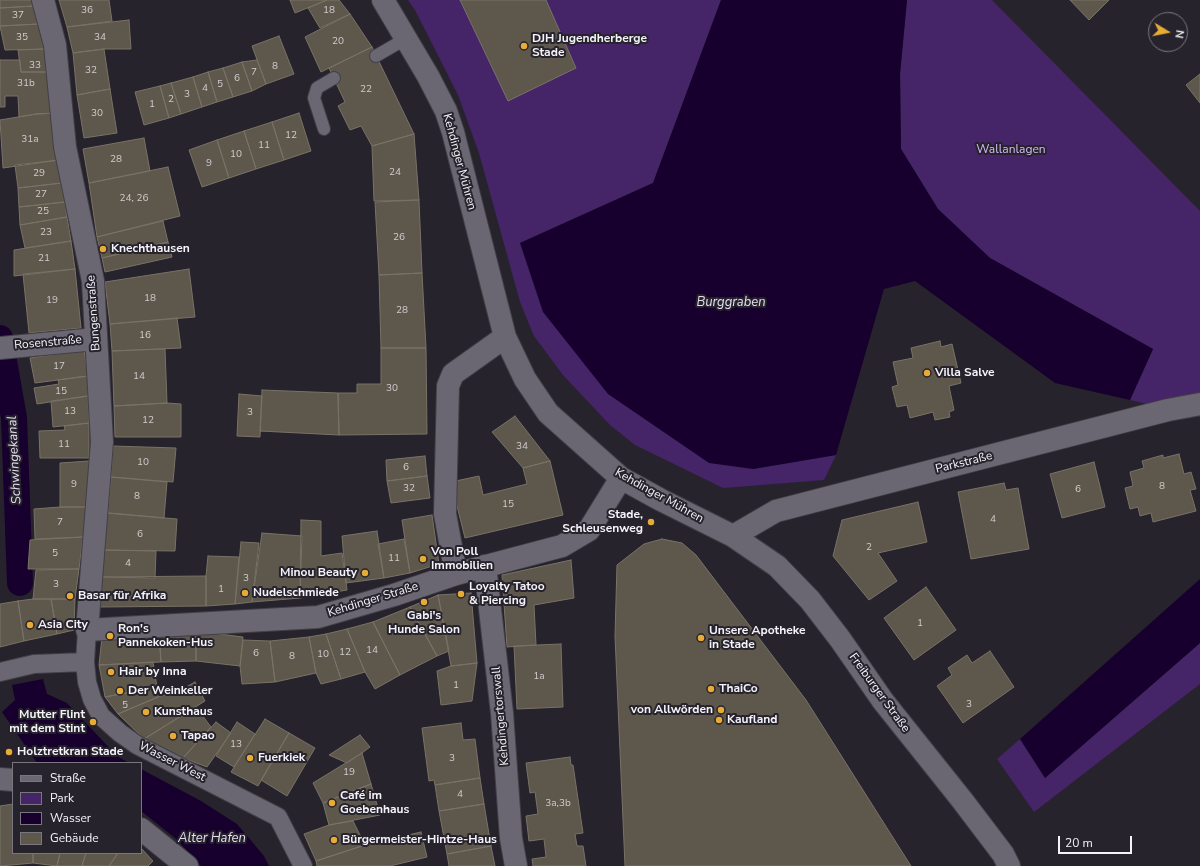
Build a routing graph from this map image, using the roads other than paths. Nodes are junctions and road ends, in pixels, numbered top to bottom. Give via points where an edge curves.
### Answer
1 (43, 0) edge
2 (383, 0) edge
3 (407, 38) junction
4 (376, 56) dead end
5 (334, 78) dead end
6 (324, 129) dead end
7 (505, 337) junction
8 (96, 339) junction
9 (9, 347) edge
10 (1200, 404) edge
11 (621, 478) junction
12 (733, 536) junction
13 (485, 566) junction
14 (456, 574) junction
15 (87, 630) junction
16 (85, 662) junction
17 (0, 672) edge
18 (0, 780) edge
19 (12, 780) edge
20 (142, 830) edge
21 (187, 866) edge
22 (303, 866) edge
23 (516, 866) edge
24 (1009, 866) edge

1 - 8 street, Bungenstraße via 55,45 65,147 93,281
2 - 3 street, Kehdinger Mühren
3 - 4 lane
3 - 7 street, Kehdinger Mühren via 446,111 453,132
5 - 6 lane via 316,88 314,98
7 - 11 street, Kehdinger Mühren via 525,379 548,413
7 - 14 street via 453,374 448,386 445,514
8 - 9 street, Rosenstraße
8 - 15 street, Bungenstraße via 102,442
10 - 12 street, Parkstraße via 1168,410 776,511
11 - 12 street, Kehdinger Mühren
11 - 13 street, Kehdinger Straße via 589,530 562,546
12 - 24 street, Freiburger Straße via 777,566 810,600 883,701 998,848
13 - 14 street, Kehdinger Straße
13 - 23 street, Kehdingertorswall via 502,713 511,838
14 - 15 street, Kehdinger Straße via 318,617
15 - 16 street, Wasser West
16 - 17 street via 34,664
16 - 22 street, Wasser West via 92,699 101,716 138,745 278,817
18 - 19 street
20 - 21 street

